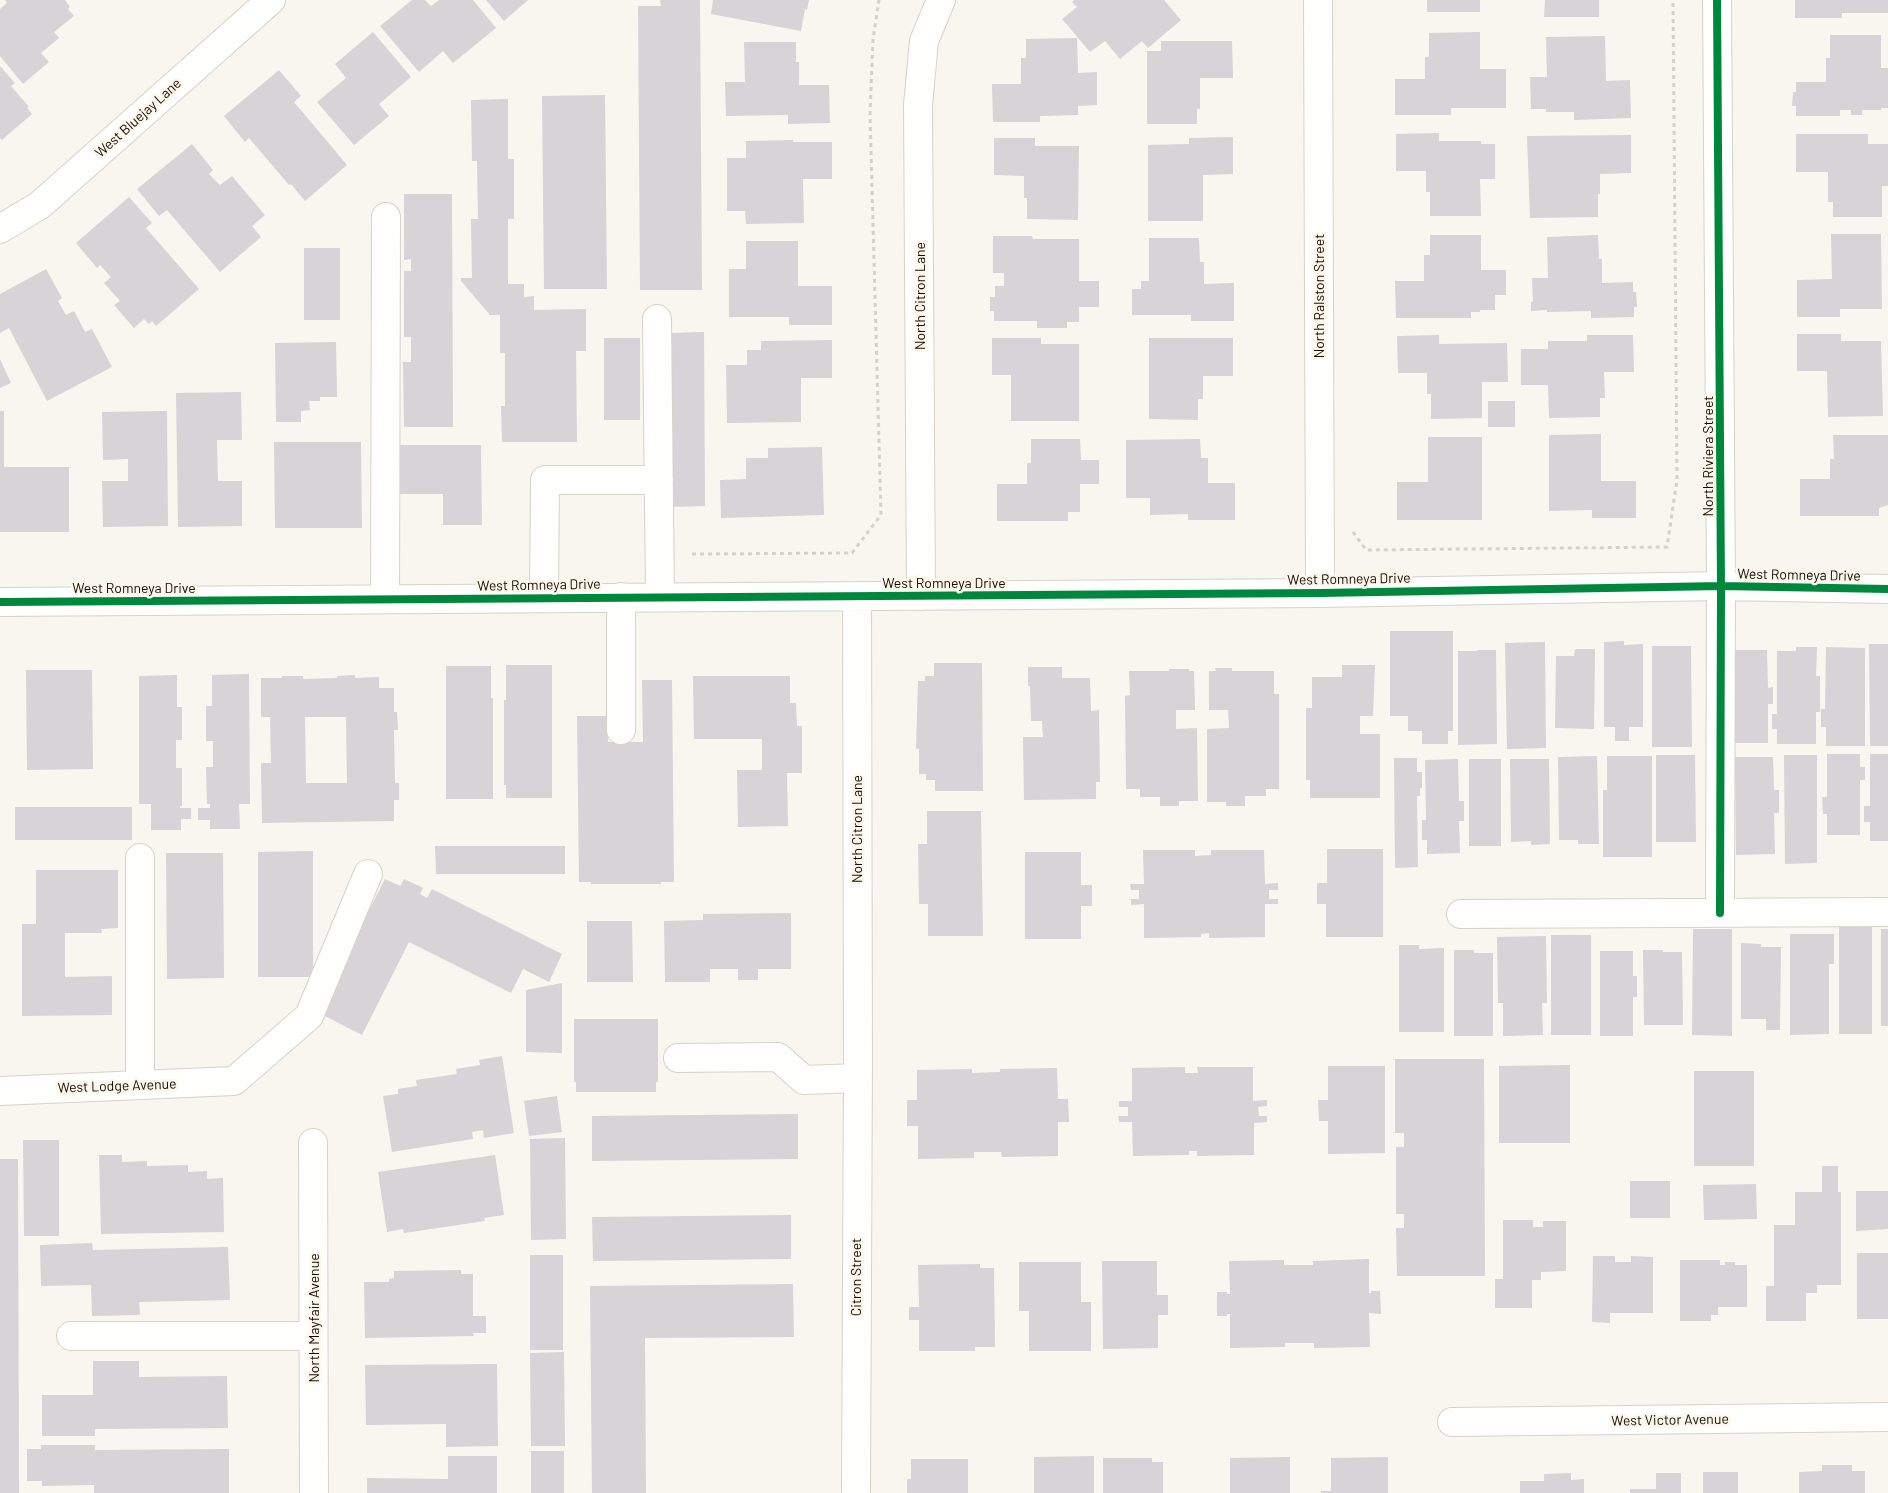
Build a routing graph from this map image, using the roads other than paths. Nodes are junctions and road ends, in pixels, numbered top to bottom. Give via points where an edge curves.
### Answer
1 (271, 0) edge
2 (941, 0) edge
3 (1318, 0) edge
4 (1717, 0) edge
5 (386, 216) dead end
6 (0, 230) edge
7 (657, 320) dead end
8 (659, 480) junction
9 (1721, 586) junction
10 (1888, 589) edge
11 (1320, 592) junction
12 (857, 596) junction
13 (921, 596) junction
14 (621, 597) junction
15 (660, 597) junction
16 (544, 598) junction
17 (385, 599) junction
18 (0, 602) edge
19 (621, 730) dead end
20 (140, 858) dead end
21 (368, 874) dead end
22 (1888, 912) edge
23 (1720, 913) junction
24 (1460, 914) dead end
25 (678, 1058) dead end
26 (857, 1070) junction
27 (140, 1084) junction
28 (0, 1091) edge
29 (314, 1143) dead end
30 (71, 1336) dead end
31 (314, 1336) junction
32 (1888, 1418) edge
33 (1452, 1422) dead end
34 (314, 1493) edge
35 (856, 1493) edge

1 - 6 street, West Bluejay Lane via 40,205
2 - 13 street, North Citron Lane via 924,41 918,105
3 - 11 street, North Ralston Street
4 - 9 street, North Riviera Street
5 - 17 street
7 - 8 street
8 - 15 street
8 - 16 street via 545,480
9 - 10 street, West Romneya Drive
9 - 11 street, West Romneya Drive
9 - 23 street, North Riviera Street
11 - 13 street, West Romneya Drive
12 - 13 street, West Romneya Drive
12 - 15 street, West Romneya Drive
12 - 26 street, North Citron Lane
14 - 15 street, West Romneya Drive
14 - 16 street, West Romneya Drive
14 - 19 street
16 - 17 street, West Romneya Drive
17 - 18 street, West Romneya Drive
20 - 27 street
21 - 27 street, West Lodge Avenue via 309,1016 234,1081
22 - 23 street
23 - 24 street
25 - 26 street via 778,1057 804,1080
26 - 35 street, Citron Street
27 - 28 street, West Lodge Avenue
29 - 31 street, North Mayfair Avenue
30 - 31 street
31 - 34 street, North Mayfair Avenue
32 - 33 street, West Victor Avenue

